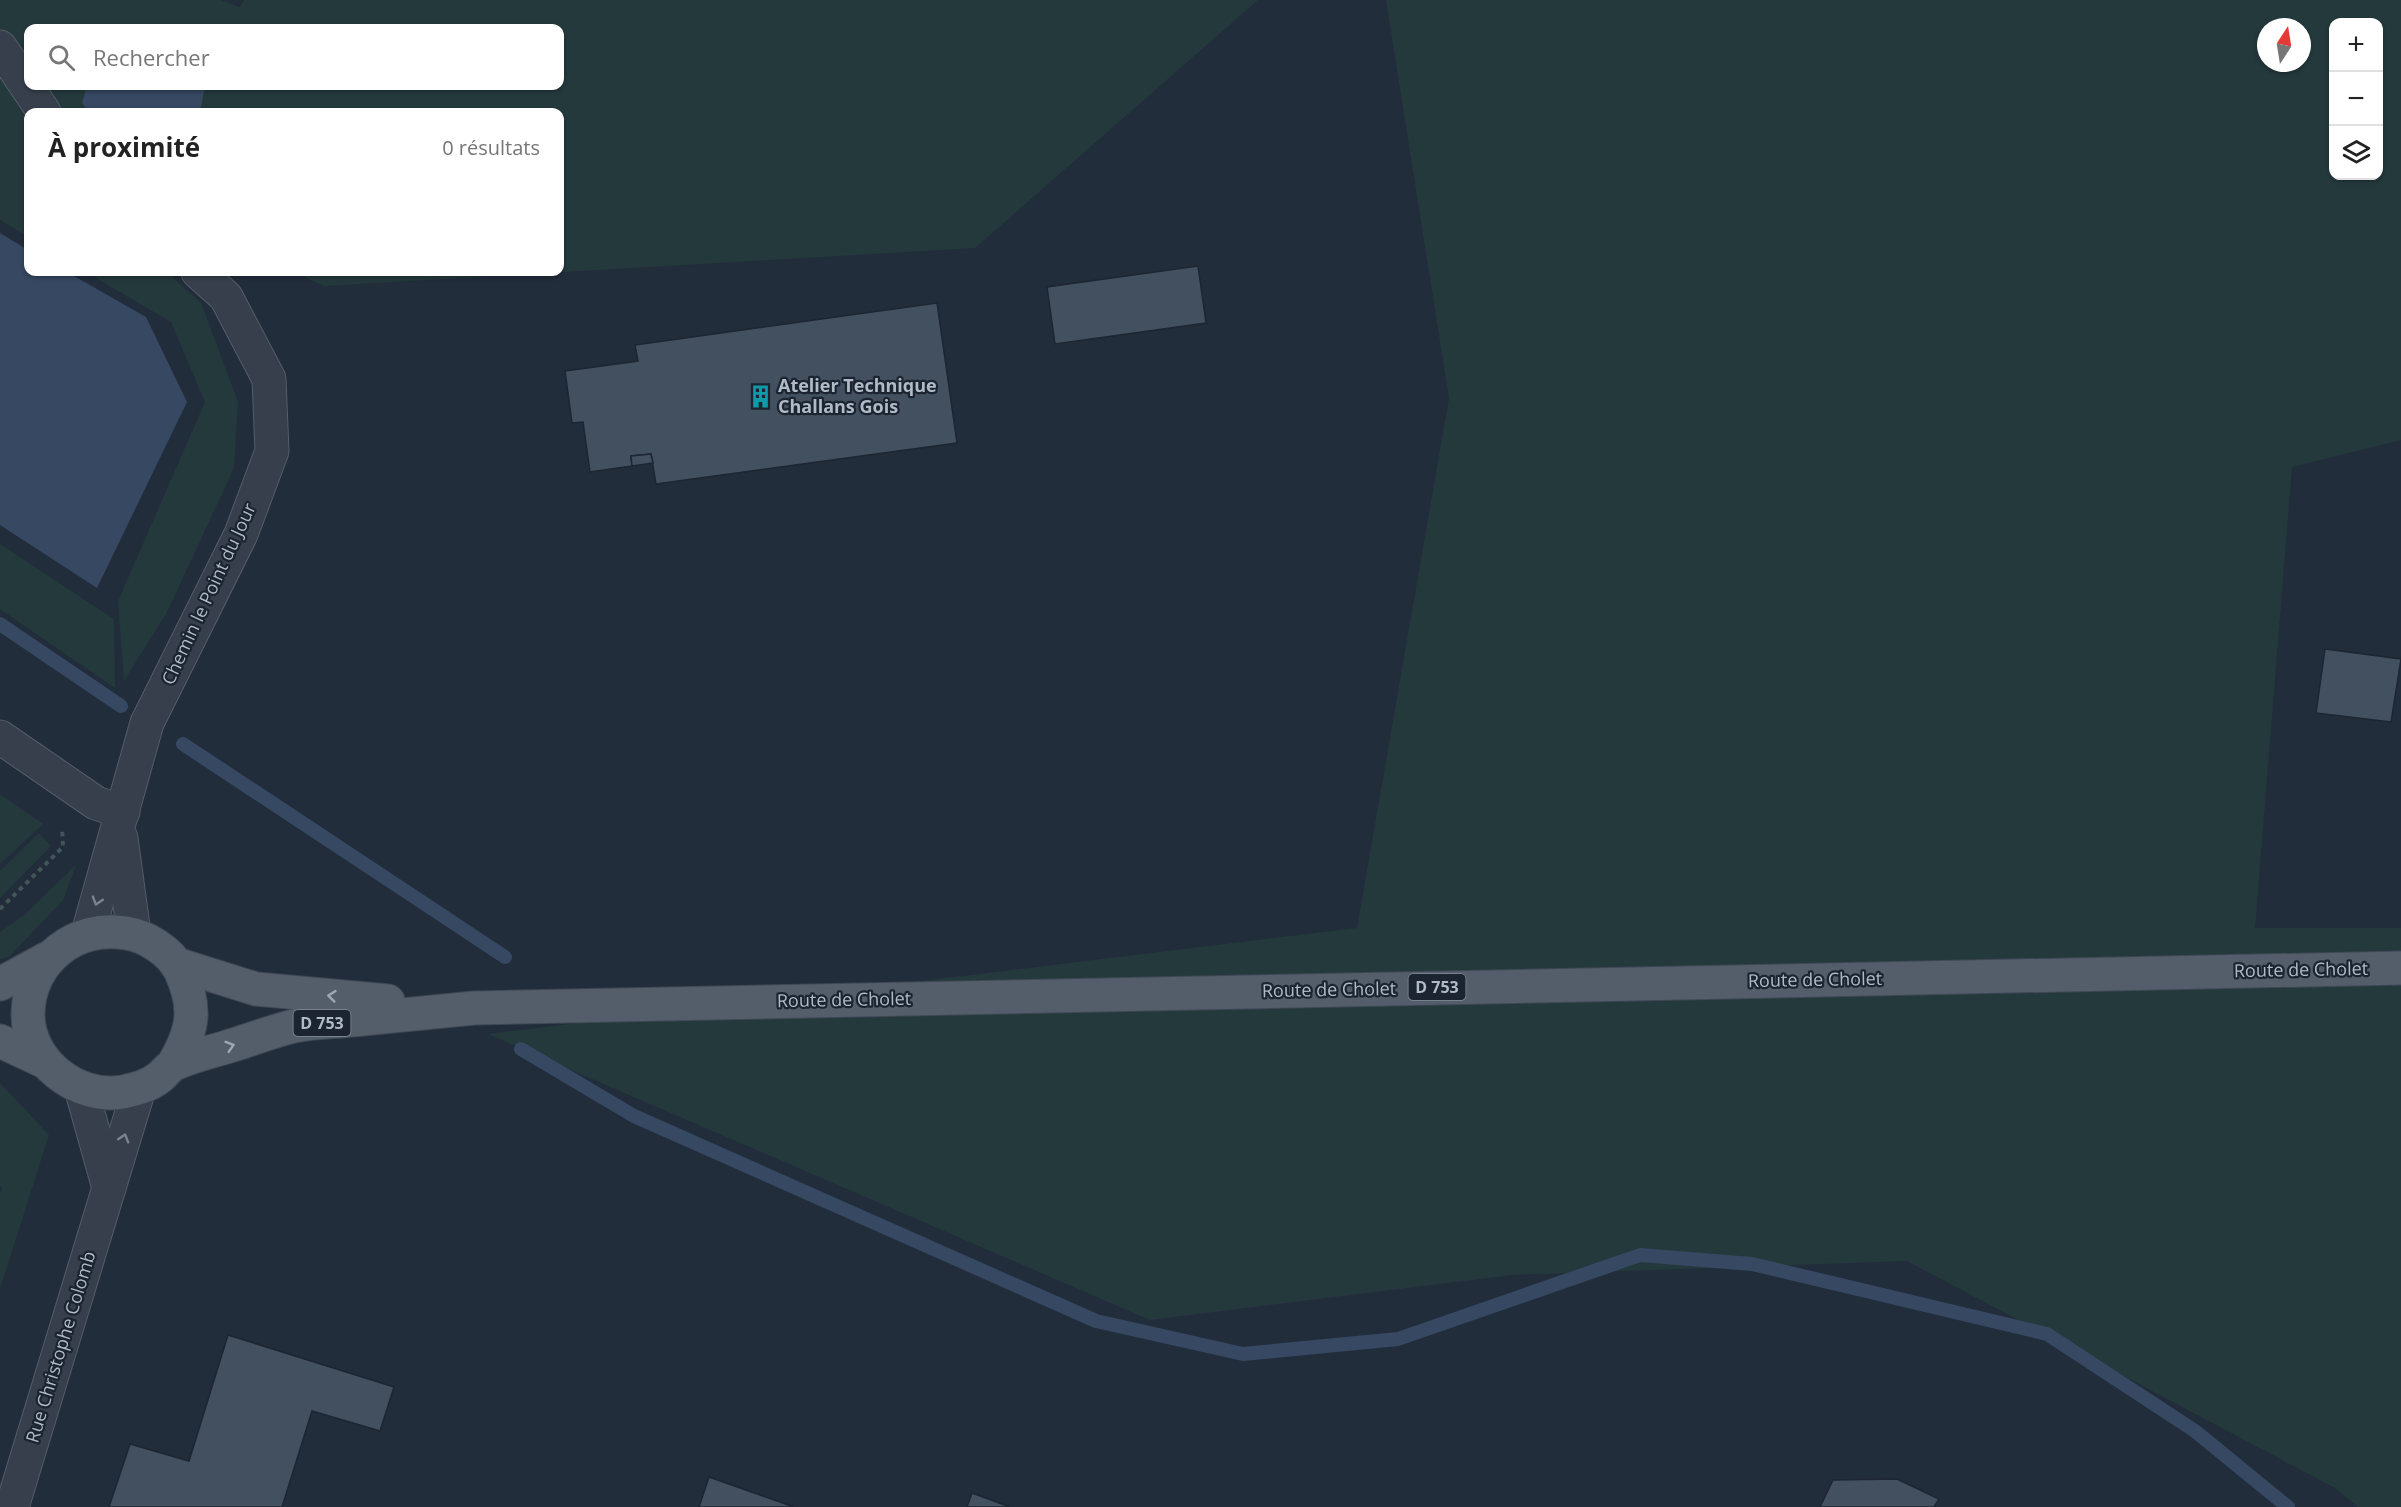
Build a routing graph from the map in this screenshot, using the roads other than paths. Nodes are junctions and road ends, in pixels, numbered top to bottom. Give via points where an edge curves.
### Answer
1 (0, 47) edge
2 (24, 82) edge
3 (29, 90) edge
4 (41, 108) edge
5 (202, 276) edge
6 (0, 737) edge
7 (121, 820) junction
8 (87, 933) junction
9 (134, 934) junction
10 (48, 958) junction
11 (176, 964) junction
12 (2401, 968) edge
13 (0, 984) edge
14 (474, 1008) junction
15 (0, 1041) edge
16 (45, 1062) junction
17 (174, 1063) junction
18 (81, 1088) junction
19 (139, 1089) junction
20 (110, 1188) junction
21 (12, 1507) edge

1 - 2 street
3 - 4 street
5 - 7 street, Chemin le Point du Jour via 226,297 269,379 272,451 241,534 147,723
6 - 7 street
7 -> 8 street, Chemin le Point du Jour
7 - 9 street
8 - 9 main road via 111,930
8 - 10 main road
9 - 11 main road via 157,945
10 - 13 main road
10 - 16 main road via 33,985 28,1013 32,1038
14 -> 11 main road, Route de Cholet / D 753 via 256,989
11 - 17 main road via 189,989 192,1016 187,1041
12 - 14 main road, Route de Cholet / D 753
17 -> 14 main road, Route de Cholet / D 753 via 294,1026
15 - 16 main road
16 - 18 main road via 62,1078
17 - 19 main road via 159,1078
18 - 19 main road via 111,1094
18 - 20 street
20 -> 19 street, Rue Christophe Colomb
20 - 21 street, Rue Christophe Colomb

